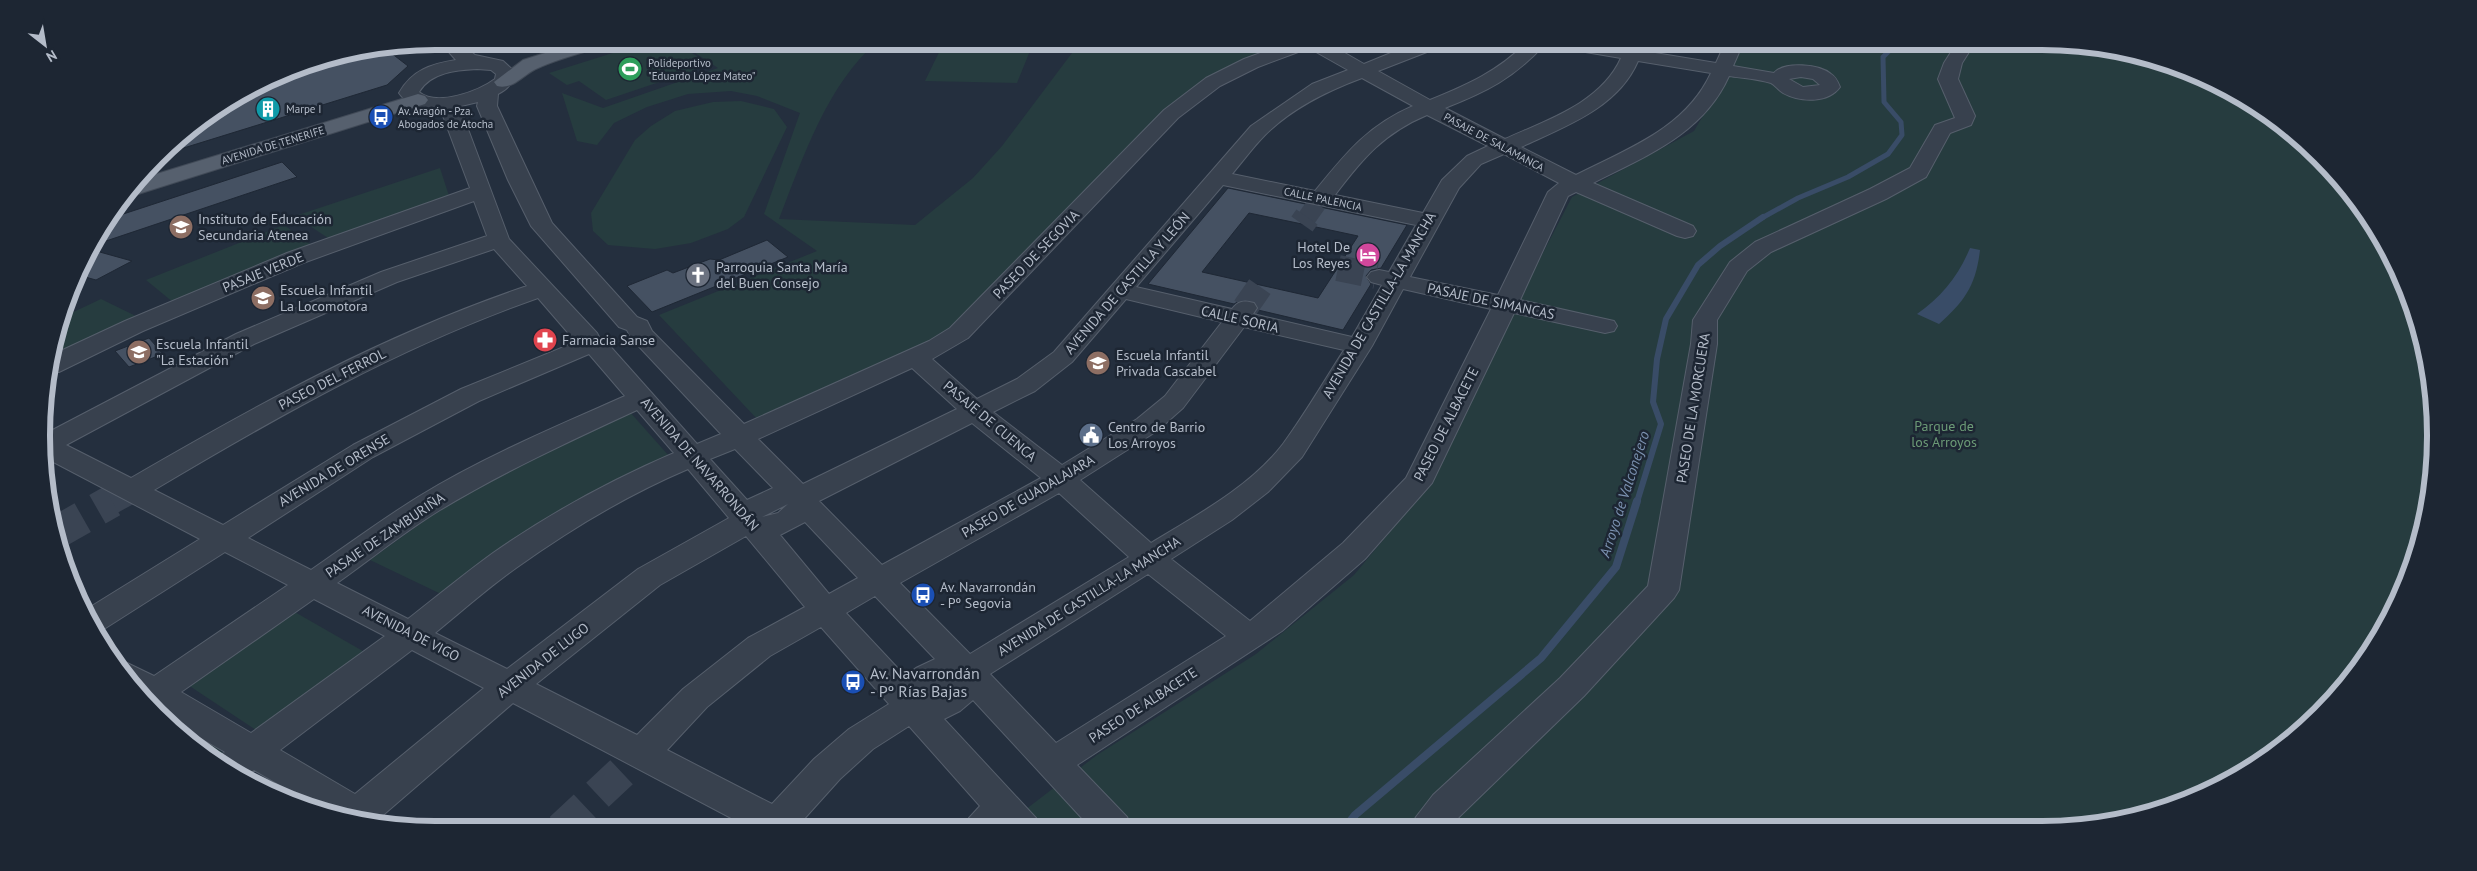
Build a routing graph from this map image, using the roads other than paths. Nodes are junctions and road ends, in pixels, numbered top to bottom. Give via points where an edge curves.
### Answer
1 (450, 50) edge
2 (456, 50) edge
3 (558, 50) edge
4 (574, 50) edge
5 (1286, 50) edge
6 (1326, 50) edge
7 (1416, 50) edge
8 (1528, 50) edge
9 (1634, 50) edge
10 (1643, 50) edge
11 (1730, 50) edge
12 (1961, 50) edge
13 (477, 63) junction
14 (1721, 69) junction
15 (1363, 71) junction
16 (1779, 79) dead end
17 (496, 80) junction
18 (425, 90) junction
19 (1428, 107) junction
20 (1504, 147) junction
21 (156, 171) edge
22 (1217, 177) junction
23 (1577, 184) junction
24 (143, 185) edge
25 (481, 191) junction
26 (1320, 199) junction
27 (1428, 221) junction
28 (541, 225) junction
29 (1685, 231) dead end
30 (499, 239) junction
31 (1386, 278) junction
32 (542, 289) junction
33 (1122, 291) junction
34 (1504, 304) junction
35 (1242, 313) junction
36 (1605, 326) dead end
37 (634, 327) junction
38 (593, 344) junction
39 (1358, 346) junction
40 (915, 357) junction
41 (57, 363) edge
42 (642, 398) junction
43 (975, 411) junction
44 (739, 435) junction
45 (50, 441) edge
46 (51, 449) edge
47 (692, 455) junction
48 (1060, 479) junction
49 (132, 490) junction
50 (800, 499) junction
51 (750, 523) junction
52 (224, 537) junction
53 (1150, 559) junction
54 (878, 580) junction
55 (314, 583) junction
56 (824, 609) junction
57 (97, 619) edge
58 (411, 634) junction
59 (1249, 638) junction
60 (966, 671) junction
61 (511, 685) junction
62 (152, 696) edge
63 (158, 702) edge
64 (911, 706) junction
65 (642, 753) junction
66 (241, 760) edge
67 (1052, 763) junction
68 (336, 808) edge
69 (358, 814) edge
70 (766, 821) edge
71 (779, 821) edge
72 (1002, 821) edge
73 (1107, 821) edge
74 (1434, 821) edge

1 - 18 street via 448,62
2 - 13 street
3 - 17 main road
4 - 17 main road via 530,64
5 - 40 street, PASEO DE SEGOVIA via 1213,82 1171,114 960,333
6 - 15 street, PASAJE DE SALAMANCA
7 - 15 street, AVENIDA DE CASTILLA Y LEÓN
8 - 19 street via 1502,74 1468,92
9 - 20 street, AVENIDA DE CASTILLA-LA MANCHA via 1624,73 1598,100 1562,121
10 - 14 street
11 - 14 street, PASEO DE ALBACETE
12 - 74 street, PASEO DE LA MORCUERA via 1948,79 1965,116 1964,121 1942,129 1918,172 1763,247 1738,266 1705,320 1674,534 1662,590 1572,687 1446,806
13 - 17 street
13 - 18 street via 452,65
14 - 16 street
14 - 23 street, PASEO DE ALBACETE via 1716,83 1691,118 1662,140
15 - 19 street, PASAJE DE SALAMANCA
15 - 22 street, AVENIDA DE CASTILLA Y LEÓN via 1319,88 1284,110 1258,130
17 - 18 street via 465,100
17 - 28 street via 487,106
18 - 21 main road, AVENIDA DE TENERIFE
18 - 24 main road, AVENIDA DE TENERIFE
18 - 25 street, AVENIDA DE NAVARRONDÁN via 452,113
19 - 20 street, PASAJE DE SALAMANCA
19 - 26 street via 1380,132 1365,145
20 - 23 street, PASAJE DE SALAMANCA
20 - 27 street, AVENIDA DE CASTILLA-LA MANCHA via 1474,160 1450,185
22 - 26 street, CALLE PALENCIA
22 - 33 street, AVENIDA DE CASTILLA Y LEÓN
23 - 29 street, PASAJE DE SALAMANCA
23 - 34 street, PASEO DE ALBACETE via 1559,192
25 - 30 street, AVENIDA DE NAVARRONDÁN
25 - 41 street, PASAJE VERDE via 295,258 134,326
26 - 27 street, CALLE PALENCIA
27 - 31 street, AVENIDA DE CASTILLA-LA MANCHA
28 - 30 street via 527,237
28 - 37 street
30 - 32 street, AVENIDA DE NAVARRONDÁN
30 - 45 street via 389,277 245,339
31 - 34 street, PASAJE DE SIMANCAS
31 - 39 street, AVENIDA DE CASTILLA-LA MANCHA
32 - 38 street, AVENIDA DE NAVARRONDÁN
32 - 49 street, PASEO DEL FERROL via 444,325 375,357 266,412
33 - 35 street, CALLE SORIA
33 - 43 street, AVENIDA DE CASTILLA Y LEÓN via 1063,357 1026,385
34 - 36 street, PASAJE DE SIMANCAS
34 - 59 street, PASEO DE ALBACETE via 1418,483 1354,550 1271,623
35 - 39 street, CALLE SORIA
35 - 48 street, PASEO DE GUADALAJARA via 1174,402 1128,438
37 - 38 street, AVENIDA DE ORENSE via 622,343
37 - 44 street
38 - 42 street, AVENIDA DE NAVARRONDÁN
38 - 52 street, AVENIDA DE ORENSE via 470,395 372,446
39 - 53 street, AVENIDA DE CASTILLA-LA MANCHA via 1292,451 1258,485 1222,513
40 - 43 street, PASAJE DE CUENCA
40 - 44 street, PASEO DE SEGOVIA via 804,409
42 - 47 street, AVENIDA DE NAVARRONDÁN
42 - 55 street, PASAJE DE ZAMBURIÑA via 522,452 458,486
43 - 48 street, PASAJE DE CUENCA
43 - 50 street, AVENIDA DE CASTILLA Y LEÓN
44 - 47 street, PASEO DE SEGOVIA
44 - 50 street
46 - 49 street, AVENIDA DE VIGO
47 - 51 street, AVENIDA DE NAVARRONDÁN
47 - 58 street, PASEO DE SEGOVIA via 610,496 504,561
48 - 53 street, PASAJE DE CUENCA
48 - 54 street, PASEO DE GUADALAJARA
49 - 52 street, AVENIDA DE VIGO
50 - 51 street, AVENIDA DE LUGO via 788,520
50 - 54 street
51 - 56 street, AVENIDA DE NAVARRONDÁN
51 - 61 street, AVENIDA DE LUGO via 649,577
52 - 55 street, AVENIDA DE VIGO
52 - 57 street, AVENIDA DE ORENSE
53 - 59 street, PASAJE DE CUENCA
53 - 60 street, AVENIDA DE CASTILLA-LA MANCHA
54 - 56 street, PASEO DE GUADALAJARA
54 - 60 street
55 - 58 street, AVENIDA DE VIGO
55 - 62 street, PASAJE DE ZAMBURIÑA
56 - 64 street, AVENIDA DE NAVARRONDÁN
56 - 65 street, PASEO DE GUADALAJARA via 759,647 728,671 695,698
58 - 61 street, AVENIDA DE VIGO
58 - 66 street, PASEO DE SEGOVIA
59 - 67 street, PASEO DE ALBACETE
60 - 64 street, AVENIDA DE CASTILLA-LA MANCHA via 948,702
60 - 67 street
61 - 65 street, AVENIDA DE VIGO
61 - 69 street, AVENIDA DE LUGO
63 - 66 street
64 - 71 street, AVENIDA DE CASTILLA-LA MANCHA via 854,745 826,769
64 - 72 street, AVENIDA DE NAVARRONDÁN
65 - 70 street, AVENIDA DE VIGO
66 - 68 street
67 - 73 street

